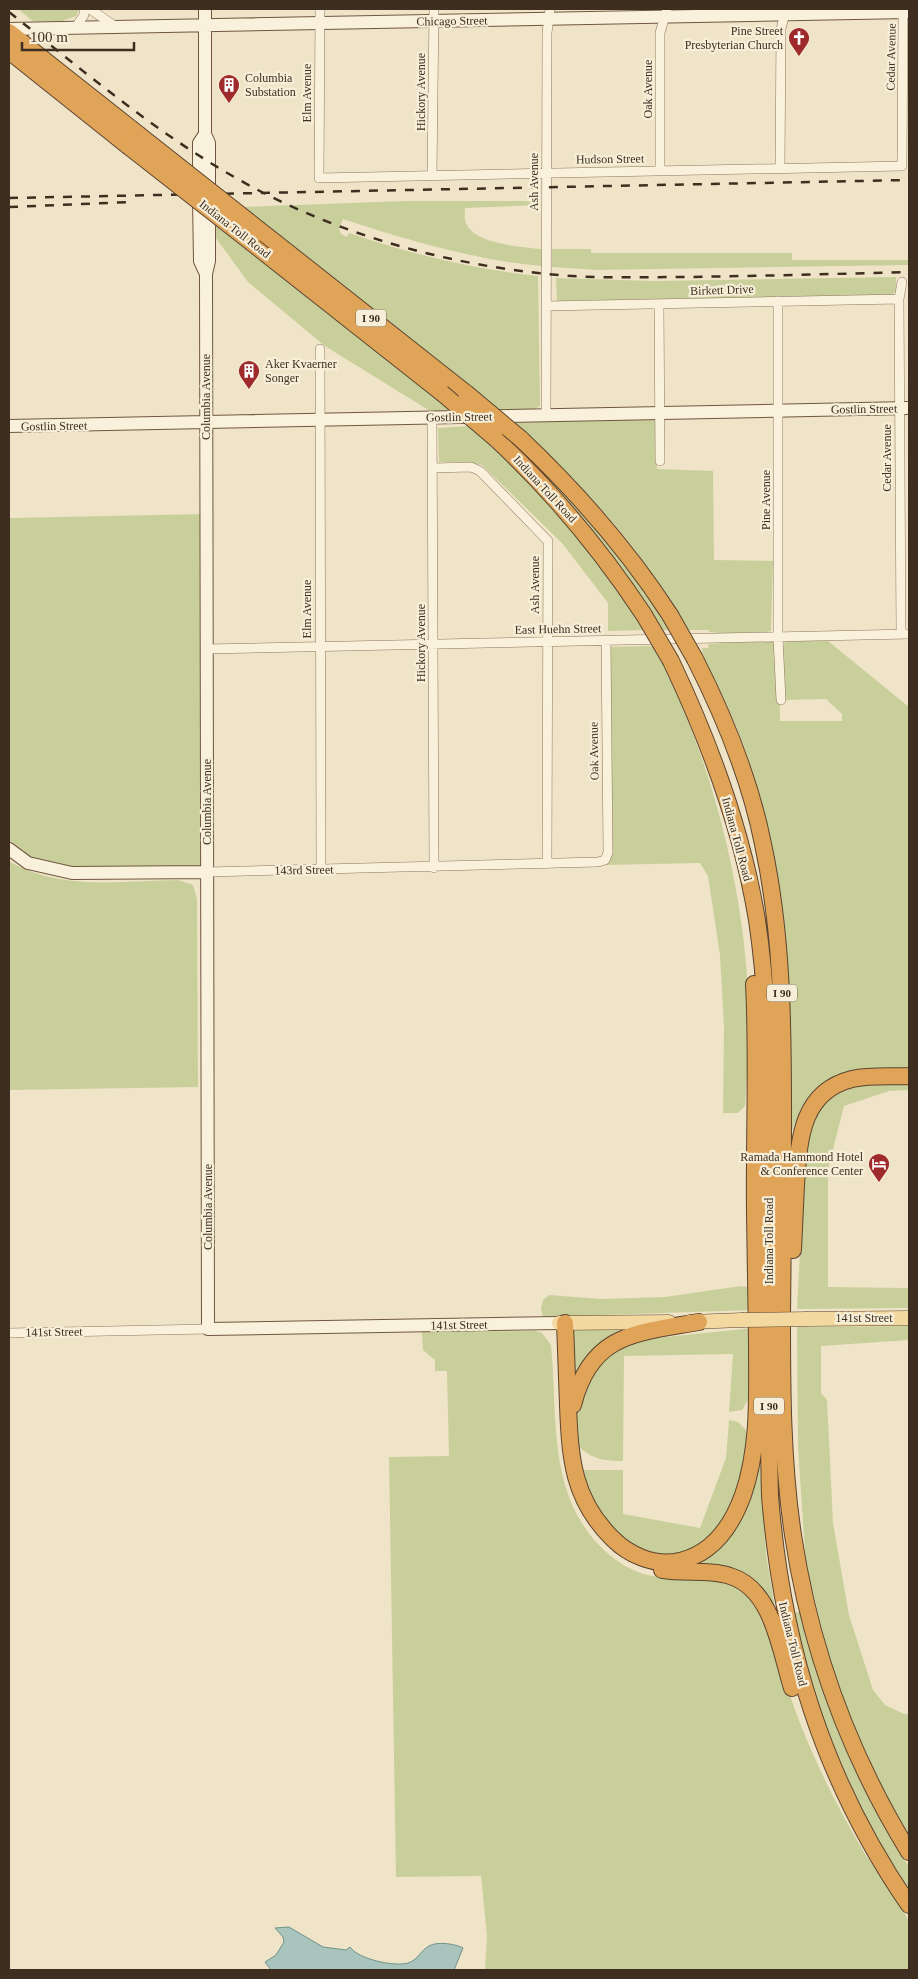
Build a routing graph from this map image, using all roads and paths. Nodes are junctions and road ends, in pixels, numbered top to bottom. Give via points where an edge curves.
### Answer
1 (84, 9) edge
2 (90, 9) edge
3 (205, 9) edge
4 (320, 9) edge
5 (905, 11) edge
6 (785, 12) edge
7 (666, 13) edge
8 (550, 14) edge
9 (434, 15) edge
10 (320, 23) junction
11 (205, 25) junction
12 (117, 27) junction
13 (75, 28) junction
14 (9, 30) edge
15 (9, 51) edge
16 (133, 140) junction
17 (902, 166) joint
18 (780, 168) junction
19 (660, 170) junction
20 (546, 173) junction
21 (432, 175) junction
22 (319, 178) joint
23 (902, 282) dead end
24 (899, 299) junction
25 (778, 301) junction
26 (659, 304) junction
27 (546, 306) junction
28 (320, 349) dead end
29 (904, 408) edge
30 (778, 410) junction
31 (660, 413) junction
32 (546, 415) junction
33 (432, 418) junction
34 (319, 420) junction
35 (206, 423) junction
36 (9, 426) edge
37 (660, 461) dead end
38 (433, 468) junction
39 (905, 634) edge
40 (778, 637) junction
41 (606, 641) junction
42 (547, 642) junction
43 (434, 644) junction
44 (320, 647) junction
45 (206, 649) junction
46 (781, 700) dead end
47 (9, 849) edge
48 (605, 860) joint
49 (547, 864) junction
50 (434, 868) junction
51 (321, 869) junction
52 (207, 872) junction
53 (749, 879) junction
54 (909, 1076) edge
55 (909, 1318) edge
56 (699, 1322) junction
57 (562, 1323) junction
58 (208, 1329) junction
59 (9, 1333) edge
60 (782, 1342) junction
61 (570, 1442) junction
62 (872, 1846) junction
63 (909, 1852) edge
64 (909, 1905) edge

1 - 13 street via 84,15
2 - 12 street
3 - 11 street, Columbia Avenue
4 - 10 street, Elm Avenue
5 - 6 street, Chicago Street
5 - 17 street, Cedar Avenue
6 - 7 street, Chicago Street
6 - 18 street
7 - 8 street, Chicago Street
7 - 19 street, Oak Avenue via 660,33
8 - 9 street, Chicago Street
8 - 20 street, Ash Avenue via 546,33
9 - 10 street, Chicago Street
9 - 21 street, Hickory Avenue
10 - 11 street, Chicago Street
10 - 22 street, Elm Avenue
11 - 12 street, Chicago Street
11 - 35 street, Columbia Avenue via 205,134 199,143 199,198 200,261 206,274
12 - 13 street
13 - 14 street
14 - 16 highway, Indiana Toll Road / I 90
15 - 16 highway, Indiana Toll Road / I 90
16 - 53 highway, Indiana Toll Road / I 90, bridge via 252,243 496,439 556,498 595,544 644,615 670,661 720,778
16 - 60 highway, Indiana Toll Road / I 90, bridge via 276,242 521,439 580,497 617,540 644,575 696,659 728,727 744,771 763,843 776,916 782,998
17 - 18 street, Hudson Street
18 - 19 street, Hudson Street
19 - 20 street, Hudson Street
20 - 21 street, Hudson Street
20 - 27 street, Ash Avenue
21 - 22 street, Hudson Street
23 - 24 street, Cedar Avenue
24 - 25 street, Birkett Drive
24 - 29 street, Cedar Avenue
25 - 26 street, Birkett Drive
25 - 30 street, Pine Avenue
26 - 27 street, Birkett Drive
26 - 31 street
27 - 32 street, Ash Avenue
28 - 34 street, Elm Avenue
29 - 30 street, Gostlin Street
29 - 39 street, Cedar Avenue
30 - 31 street, Gostlin Street
30 - 40 street, Pine Avenue
31 - 32 street, Gostlin Street
31 - 37 street
32 - 33 street, Gostlin Street
33 - 34 street, Gostlin Street
33 - 38 street, Hickory Avenue
34 - 35 street, Gostlin Street
34 - 44 street, Elm Avenue
35 - 36 street, Gostlin Street
35 - 45 street, Columbia Avenue
38 - 42 street, Ash Avenue via 480,471 548,541
38 - 43 street, Hickory Avenue
39 - 40 street, East Huehn Street
40 - 41 street, East Huehn Street
40 - 46 street, Pine Avenue
41 - 42 street, East Huehn Street
41 - 48 street, Oak Avenue via 608,853
42 - 43 street, East Huehn Street
42 - 49 street, Ash Avenue
43 - 44 street, East Huehn Street
43 - 50 street, Hickory Avenue
44 - 45 street, East Huehn Street
44 - 51 street, Elm Avenue
45 - 52 street, Columbia Avenue
47 - 52 street, 143rd Street via 28,863 72,873
48 - 49 street, 143rd Street
49 - 50 street, 143rd Street
50 - 51 street, 143rd Street
51 - 52 street, 143rd Street
52 - 58 street, Columbia Avenue
53 - 61 highway via 754,995 757,1372 754,1448 743,1495 723,1534 699,1555 670,1562 637,1556 621,1548 592,1516 573,1471
53 - 62 highway, Indiana Toll Road / I 90 via 760,949 767,1034 769,1436 774,1542 786,1622 810,1708 843,1792
54 - 60 highway via 871,1077 840,1083 816,1102 808,1114 799,1143 791,1300
55 - 56 main road, 141st Street, bridge
56 - 57 main road, 141st Street
56 - 61 highway via 626,1337 595,1357 576,1392
57 - 58 street, 141st Street
57 - 61 highway
57 - 62 highway via 561,1451 571,1493 585,1522 604,1544 622,1558 644,1568 731,1576 748,1585 761,1598 769,1612 797,1704 816,1750 852,1823
58 - 59 street, 141st Street
60 - 63 highway, Indiana Toll Road / I 90 via 792,1533 810,1618 852,1745
62 - 64 highway, Indiana Toll Road / I 90

